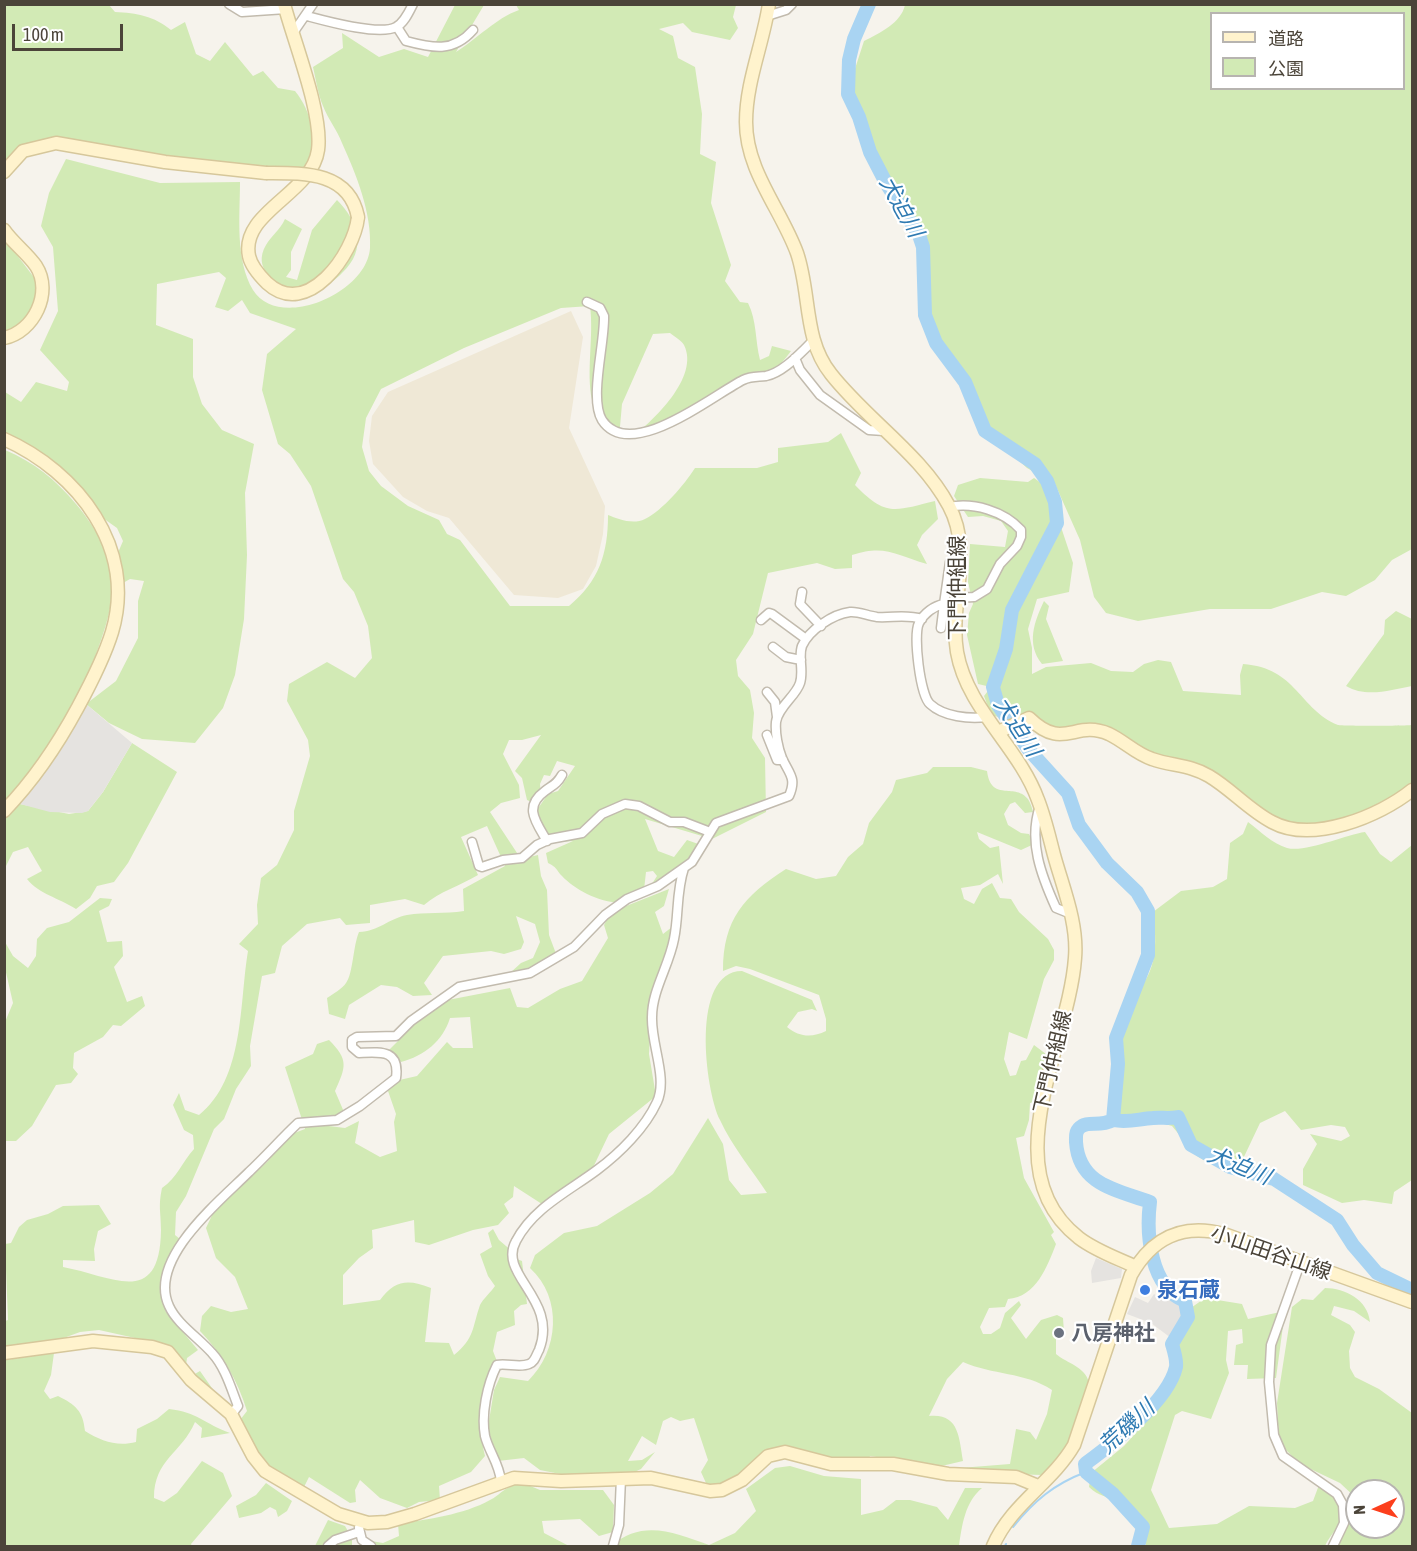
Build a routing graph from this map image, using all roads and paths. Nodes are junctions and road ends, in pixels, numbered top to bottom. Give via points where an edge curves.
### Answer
1 (229, 4) edge
2 (313, 4) edge
3 (413, 4) edge
4 (792, 4) edge
5 (285, 7) edge
6 (768, 10) edge
7 (307, 16) junction
8 (397, 27) junction
9 (472, 30) dead end
10 (293, 33) junction
11 (4, 172) edge
12 (4, 230) edge
13 (587, 302) dead end
14 (4, 338) edge
15 (813, 341) junction
16 (795, 358) junction
17 (884, 430) junction
18 (4, 439) edge
19 (949, 507) junction
20 (961, 559) junction
21 (802, 592) dead end
22 (957, 598) junction
23 (944, 604) junction
24 (922, 619) junction
25 (761, 620) dead end
26 (821, 626) junction
27 (941, 628) dead end
28 (806, 639) junction
29 (773, 647) dead end
30 (801, 660) junction
31 (767, 692) dead end
32 (987, 717) junction
33 (777, 718) junction
34 (998, 732) junction
35 (767, 735) dead end
36 (783, 760) junction
37 (562, 775) dead end
38 (1413, 790) edge
39 (4, 811) edge
40 (710, 832) junction
41 (547, 841) junction
42 (472, 842) dead end
43 (684, 867) junction
44 (1301, 1261) junction
45 (1136, 1267) junction
46 (1413, 1302) edge
47 (4, 1353) edge
48 (231, 1415) junction
49 (621, 1478) junction
50 (501, 1481) junction
51 (1038, 1486) junction
52 (359, 1527) junction
53 (328, 1546) edge
54 (371, 1546) edge
55 (613, 1546) edge
56 (993, 1546) edge
57 (1333, 1546) edge

1 - 5 street via 242,12
2 - 7 street
3 - 8 street
4 - 6 street via 786,10
5 - 10 street
6 - 15 street, 下門仲組線 via 746,107 747,142 758,174 797,254
7 - 8 street via 376,29
7 - 10 street
8 - 9 street via 406,41 441,48 455,45
10 - 11 street, bridge via 315,117 318,149 312,169 305,179 259,222 251,237 249,257 260,276 275,289 290,294 307,290 339,264 353,239 358,218 348,193 335,182 301,173 165,162 56,143 23,152
12 - 14 street via 35,265 41,278 39,304 32,320 21,332
13 - 16 street via 600,308 604,316 599,413 611,429 623,435 662,428 745,379 775,372
15 - 16 street
15 - 17 street, 下門仲組線 via 828,371
16 - 17 street via 820,395 869,430
17 - 19 street, 下門仲組線 via 926,475
18 - 39 street via 41,459 83,497 110,546 117,584 112,631 101,662 53,752
19 - 20 street, 下門仲組線 via 959,534
19 - 22 street via 959,505 993,512 1016,524 1022,537 1000,564 987,589 974,597
20 - 22 street, 下門仲組線
20 - 23 street via 950,562
21 - 26 street via 800,604
22 - 32 street, 下門仲組線 via 960,666
23 - 24 street via 935,606
23 - 27 street
24 - 26 street via 908,614 878,617 851,612 837,614
24 - 32 street via 917,640 924,696 939,710 971,718
25 - 28 street via 772,614
26 - 28 street
28 - 30 street
29 - 30 street via 786,657
30 - 33 street via 800,683
31 - 33 street via 775,702
32 - 34 street, 下門仲組線
33 - 36 street
34 - 38 street via 1029,718 1053,735 1087,730 1110,735 1139,754 1207,775 1265,818 1284,827 1319,829 1345,824
34 - 45 street, 下門仲組線 via 1025,772 1040,805 1071,914 1075,958 1040,1120 1036,1148 1039,1175 1062,1223 1090,1245
35 - 36 street via 777,760
36 - 40 street via 792,782 789,796 728,817 716,823
37 - 41 street via 532,807 531,813
40 - 41 street via 684,822 670,822 639,806 626,804 602,814 582,833
40 - 43 street via 697,858
41 - 42 street via 522,858 482,867
43 - 48 street via 658,886 627,899 574,947 530,973 459,987 396,1036 352,1040 352,1047 359,1053 385,1052 392,1057 397,1067 396,1078 337,1120 297,1123 206,1211 174,1258 166,1277 166,1297 170,1309 214,1355 223,1370 238,1406
43 - 50 street via 677,893 675,937 652,1016 654,1052 662,1078 658,1100 646,1123 600,1168 541,1209 514,1242 514,1267 537,1302 544,1330 534,1360 528,1365 498,1365 493,1373 484,1412 485,1436 500,1467
44 - 45 street, 小山田谷山線 via 1207,1230 1179,1231 1159,1241
44 - 46 street, 小山田谷山線
44 - 57 street via 1271,1345 1269,1382 1274,1435 1283,1456 1336,1494 1343,1504 1344,1522
45 - 51 street, 小山田谷山線 via 1074,1445 1059,1469
47 - 48 street via 58,1348 83,1341 159,1348 172,1355 190,1380
48 - 52 street via 257,1462 270,1475
49 - 50 street
49 - 51 street via 659,1478 710,1491 722,1490 742,1480 768,1456 785,1452 831,1464 893,1464 948,1474 1016,1477
49 - 55 street via 619,1525
50 - 52 street via 398,1519
51 - 56 street, 小山田谷山線 via 1003,1525
52 - 53 street
52 - 54 street via 362,1540

